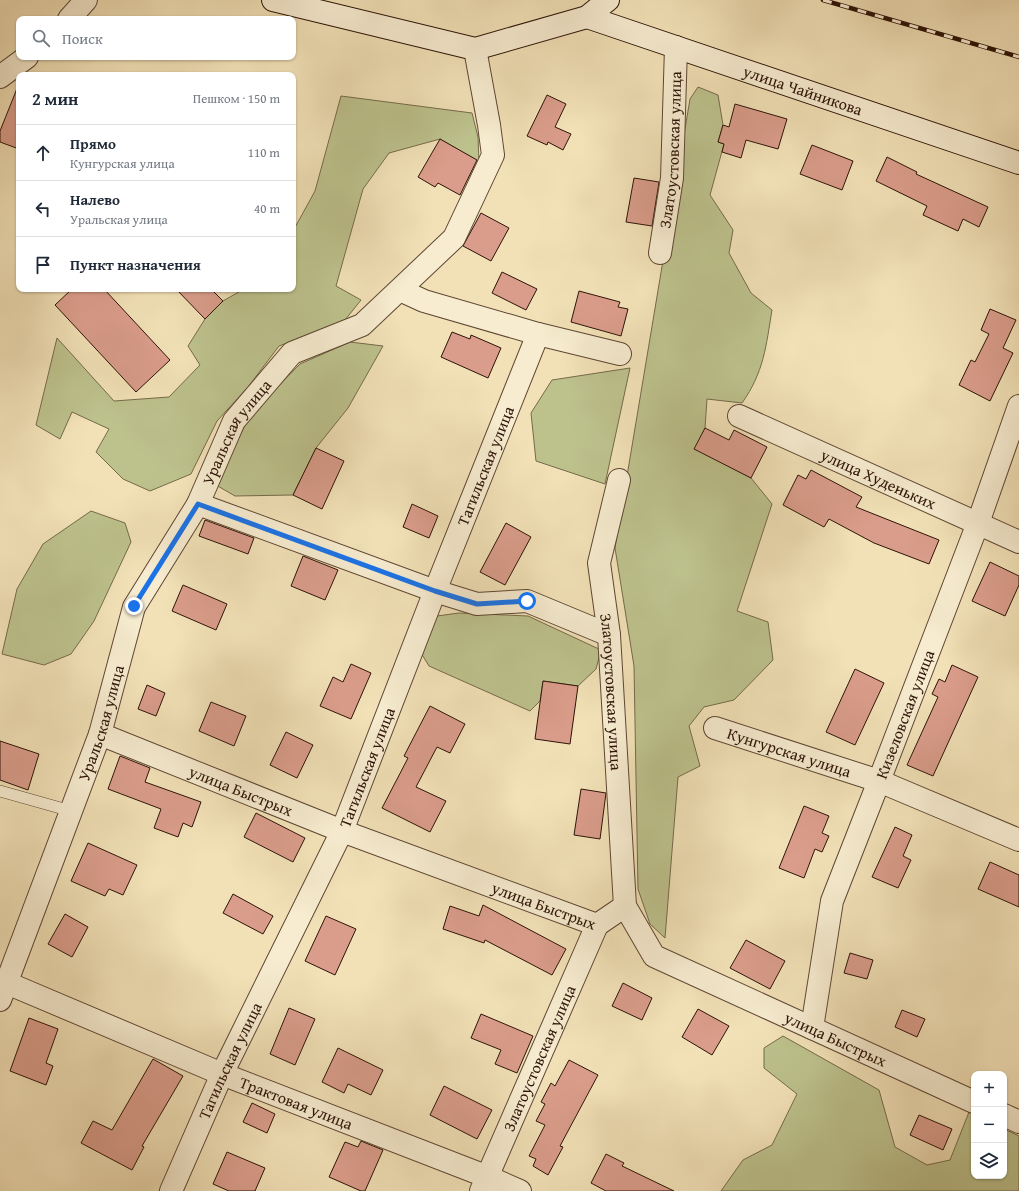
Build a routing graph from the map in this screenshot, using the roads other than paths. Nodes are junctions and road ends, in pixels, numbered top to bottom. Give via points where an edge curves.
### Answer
1 (86, 0) edge
2 (273, 0) edge
3 (608, 0) edge
4 (72, 16) edge
5 (587, 17) junction
6 (676, 47) junction
7 (475, 49) junction
8 (23, 60) edge
9 (0, 77) edge
10 (1019, 163) edge
11 (660, 253) dead end
12 (400, 290) junction
13 (538, 334) junction
14 (620, 354) dead end
15 (1019, 406) edge
16 (739, 416) dead end
17 (619, 480) dead end
18 (198, 504) junction
19 (978, 523) junction
20 (1019, 542) edge
21 (435, 591) junction
22 (609, 635) junction
23 (715, 728) dead end
24 (100, 734) junction
25 (880, 781) junction
26 (0, 791) edge
27 (71, 811) junction
28 (342, 832) junction
29 (1019, 840) edge
30 (625, 906) junction
31 (597, 925) junction
32 (3, 991) edge
33 (812, 1028) junction
34 (222, 1074) junction
35 (971, 1101) edge
36 (1007, 1116) edge
37 (1019, 1122) edge
38 (485, 1184) edge
39 (172, 1191) edge
40 (520, 1191) edge

1 - 4 street
2 - 7 street
3 - 5 street
5 - 6 street, улица Чайникова
5 - 7 street
6 - 10 street, улица Чайникова
6 - 11 street, Златоустовская улица via 672,178
7 - 12 street, Уральская улица via 493,155 454,238
8 - 9 street
12 - 13 street via 424,301
12 - 18 street, Уральская улица via 362,325 292,353 234,421
13 - 14 street
13 - 21 street, Тагильская улица
15 - 19 street, Кизеловская улица
16 - 19 street, улица Худеньких
17 - 22 street, Златоустовская улица via 599,563
18 - 21 street
18 - 24 street, Уральская улица via 134,606
19 - 20 street, улица Худеньких
19 - 25 street, Кизеловская улица
21 - 22 street via 477,604 527,601
21 - 28 street, Тагильская улица
22 - 30 street, Златоустовская улица
23 - 25 street, Кунгурская улица
24 - 27 street, Уральская улица
24 - 28 street, улица Быстрых
25 - 29 street, Кунгурская улица
25 - 33 street, Кизеловская улица via 832,901
26 - 27 lane
27 - 32 street, Уральская улица
28 - 31 street, улица Быстрых
28 - 34 street, Тагильская улица
30 - 31 street, улица Быстрых
30 - 33 street, улица Быстрых via 654,956
31 - 38 street, Златоустовская улица
32 - 34 street, Трактовая улица
33 - 35 street, улица Быстрых
34 - 38 street, Трактовая улица
34 - 39 street, Тагильская улица
36 - 37 street
38 - 40 street, Трактовая улица

